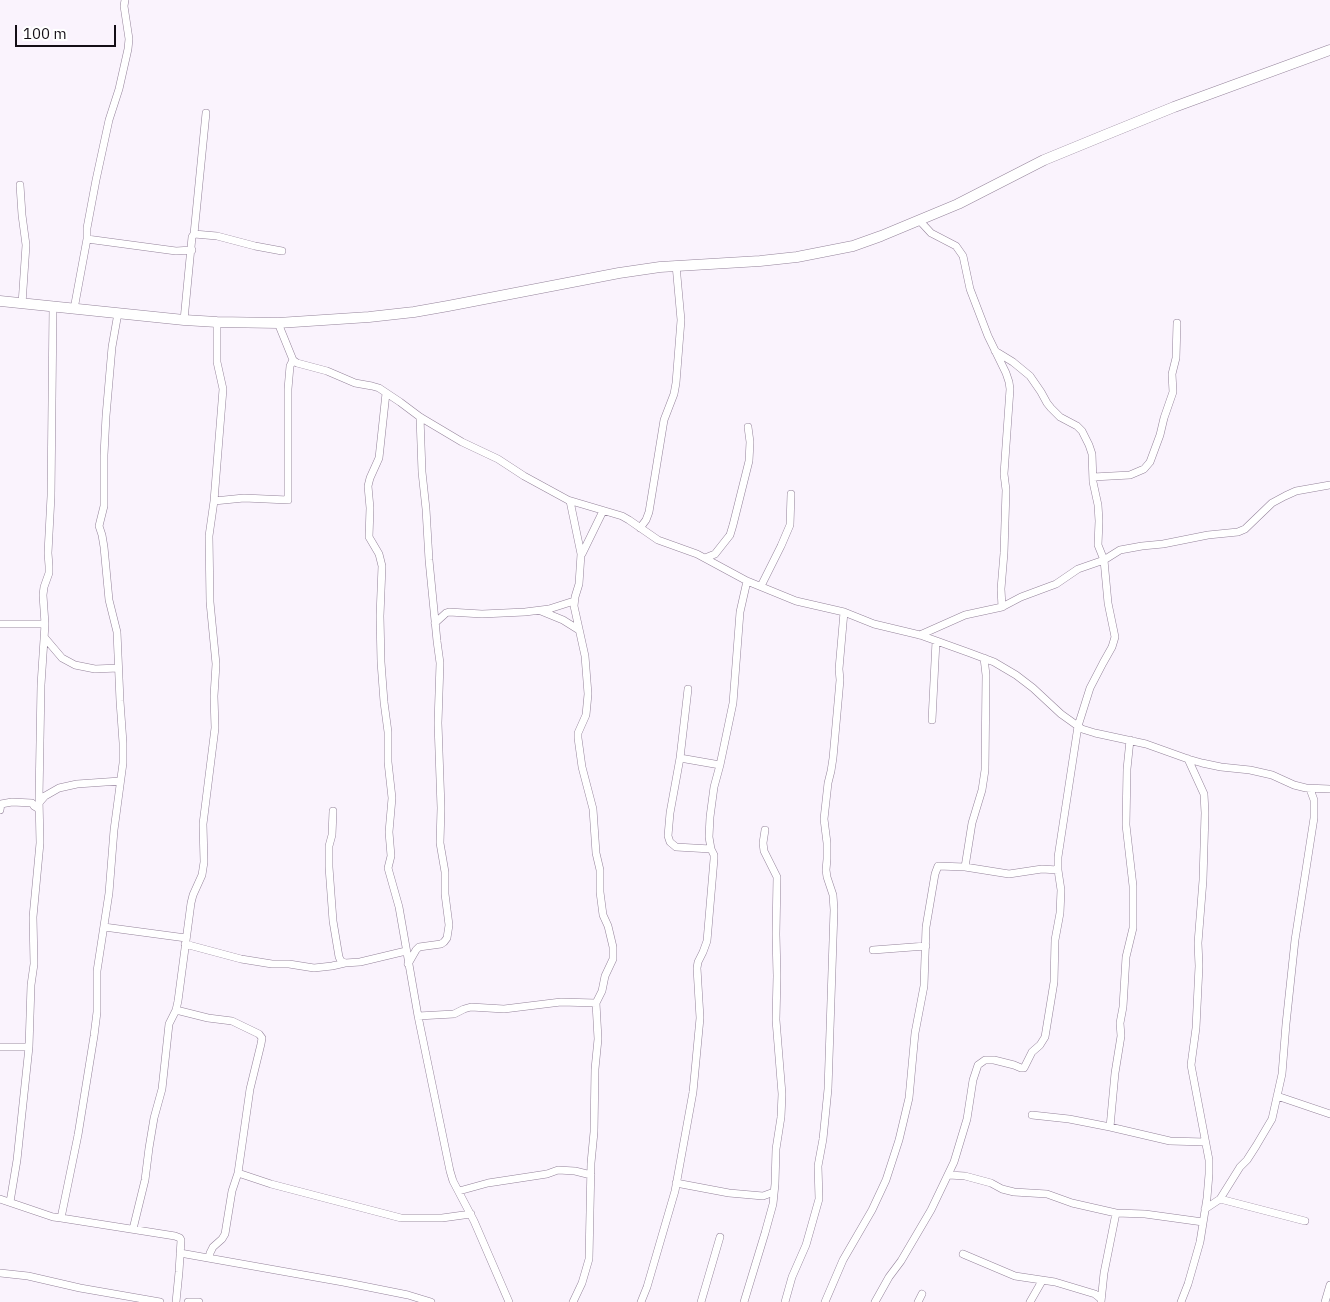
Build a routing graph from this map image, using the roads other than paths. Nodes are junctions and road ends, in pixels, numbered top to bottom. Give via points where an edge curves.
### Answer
1 (119, 0) edge
2 (125, 0) edge
3 (124, 13) junction
4 (1330, 50) edge
5 (206, 113) dead end
6 (20, 184) dead end
7 (920, 220) junction
8 (194, 234) junction
9 (87, 239) junction
10 (192, 250) junction
11 (282, 251) dead end
12 (676, 266) junction
13 (0, 301) edge
14 (22, 304) junction
15 (53, 307) junction
16 (74, 309) junction
17 (118, 313) junction
18 (184, 320) junction
19 (217, 322) junction
20 (278, 323) junction
21 (1177, 323) dead end
22 (995, 351) junction
23 (293, 360) junction
24 (386, 393) junction
25 (420, 417) junction
26 (748, 428) dead end
27 (1093, 477) junction
28 (1330, 485) edge
29 (791, 494) dead end
30 (214, 501) junction
31 (570, 501) junction
32 (603, 511) junction
33 (640, 528) junction
34 (581, 554) junction
35 (715, 554) junction
36 (705, 558) junction
37 (1104, 560) junction
38 (716, 564) junction
39 (747, 581) junction
40 (761, 586) junction
41 (574, 601) junction
42 (1002, 607) junction
43 (539, 611) junction
44 (844, 612) junction
45 (435, 623) junction
46 (0, 624) edge
47 (45, 624) junction
48 (579, 630) junction
49 (920, 635) junction
50 (44, 638) junction
51 (936, 641) junction
52 (984, 658) junction
53 (118, 668) junction
54 (688, 689) dead end
55 (932, 720) dead end
56 (1078, 726) junction
57 (1130, 740) junction
58 (680, 758) junction
59 (1188, 759) junction
60 (720, 765) junction
61 (120, 781) junction
62 (1310, 789) junction
63 (1330, 789) edge
64 (37, 803) junction
65 (0, 810) edge
66 (333, 811) dead end
67 (765, 830) dead end
68 (711, 849) junction
69 (965, 867) junction
70 (1058, 870) junction
71 (104, 927) junction
72 (186, 941) junction
73 (926, 946) junction
74 (873, 950) dead end
75 (406, 951) junction
76 (342, 960) junction
77 (408, 964) junction
78 (596, 1003) junction
79 (176, 1010) junction
80 (418, 1016) junction
81 (0, 1047) edge
82 (29, 1047) junction
83 (1277, 1096) junction
84 (1330, 1114) edge
85 (1032, 1115) dead end
86 (1110, 1127) junction
87 (1205, 1142) junction
88 (238, 1173) junction
89 (948, 1174) junction
90 (591, 1175) junction
91 (676, 1183) junction
92 (458, 1191) junction
93 (774, 1192) junction
94 (763, 1196) junction
95 (0, 1198) edge
96 (1220, 1199) junction
97 (10, 1202) junction
98 (772, 1204) junction
99 (1205, 1209) junction
100 (1116, 1213) junction
101 (471, 1214) junction
102 (61, 1218) junction
103 (1305, 1221) dead end
104 (1203, 1222) junction
105 (133, 1229) junction
106 (720, 1237) dead end
107 (180, 1253) junction
108 (963, 1254) dead end
109 (209, 1258) junction
110 (0, 1273) edge
111 (1042, 1281) junction
112 (1330, 1285) edge
113 (922, 1294) dead end
114 (1099, 1298) edge
115 (574, 1301) edge
116 (160, 1302) edge
117 (176, 1302) edge
118 (188, 1302) edge
119 (200, 1302) edge
120 (431, 1302) edge
121 (509, 1302) edge
122 (641, 1302) edge
123 (701, 1302) edge
124 (744, 1302) edge
125 (785, 1302) edge
126 (825, 1302) edge
127 (875, 1302) edge
128 (918, 1302) edge
129 (1030, 1302) edge
130 (1181, 1302) edge
131 (1326, 1302) edge

1 - 3 street
2 - 3 street
3 - 9 street via 128,50 97,172
4 - 7 street via 1096,138
5 - 8 street
6 - 14 street via 26,252
7 - 12 street via 854,246 797,257
7 - 22 street via 932,232 956,246 963,256 970,289
8 - 10 street
8 - 11 street
9 - 10 street via 176,251
9 - 16 street
10 - 18 street
12 - 20 street via 619,273 414,312
12 - 33 street via 681,320 676,383 664,420 649,512
13 - 14 street
14 - 15 street
15 - 16 street
15 - 47 street via 51,496 49,573 43,595
16 - 17 street
17 - 18 street
17 - 53 street via 106,416 104,506 99,526 109,600 117,632
18 - 19 street
19 - 20 street
19 - 30 street via 216,362 223,389
20 - 23 street
21 - 27 street via 1173,392 1150,462 1144,469 1130,475
22 - 27 street via 1030,376 1051,408 1082,432 1092,454
22 - 42 street via 1010,389 1004,474
23 - 24 street
23 - 30 street via 288,389 288,500 244,498
24 - 25 street
24 - 75 street via 379,458 368,486 369,537 382,566 381,662 392,798 388,868
25 - 31 street
25 - 45 street
26 - 35 street via 750,442 742,490 730,535
27 - 37 street via 1098,505 1098,545
28 - 37 street via 1285,496 1238,532 1120,550
29 - 40 street via 790,525
30 - 72 street via 209,536 210,602 216,664 215,728 203,824 204,862 193,895
31 - 32 street
31 - 34 street
32 - 33 street via 622,516
32 - 34 street
33 - 36 street via 658,540
34 - 41 street
35 - 36 street
35 - 38 street
36 - 38 street
37 - 42 street
37 - 56 street via 1115,637 1090,688
38 - 39 street
39 - 40 street
39 - 60 street via 740,612 733,703
40 - 44 street via 796,601
41 - 43 street
41 - 48 street
42 - 49 street via 965,615
43 - 45 street via 504,614 449,612
43 - 48 street
44 - 49 street via 874,624
44 - 125 street via 833,758 824,819 827,877 834,910 828,1088 818,1166 818,1199 806,1245
45 - 77 street via 440,663 440,843 448,932 441,944 416,950
46 - 47 street
47 - 50 street
48 - 78 street via 588,694 586,715 578,733 579,744 593,809 603,915 613,947 613,959
49 - 51 street
50 - 53 street via 62,658 74,665 95,669
50 - 64 street
51 - 52 street
51 - 55 street
52 - 56 street via 1016,675
52 - 69 street via 985,770
53 - 61 street via 123,744
54 - 58 street
56 - 57 street
56 - 70 street
57 - 59 street
57 - 86 street via 1126,825 1133,886 1133,928 1126,957 1120,1022 1122,1036
58 - 60 street
58 - 68 street via 669,839 680,848
59 - 62 street via 1272,775
59 - 87 street via 1204,794 1205,813 1196,1028 1191,1065
60 - 68 street via 710,817
61 - 64 street via 60,788
61 - 71 street
62 - 63 street
62 - 83 street via 1314,818 1300,901
64 - 65 street via 1,804
64 - 82 street via 40,843
66 - 76 street via 329,867 333,921
67 - 93 street via 764,851 777,876 776,1020 782,1094
68 - 91 street via 714,859 707,941 697,968 700,1018 696,1071
69 - 70 street via 1010,874
69 - 73 street via 938,866 926,927
70 - 89 street via 1060,913 1045,1038 1032,1052 1024,1068 994,1060 985,1060 978,1066 966,1119
71 - 72 street
71 - 102 street via 97,971 94,1036
72 - 76 street via 272,964 314,968 334,965
72 - 79 street
73 - 74 street
73 - 126 street via 909,1098 894,1159
75 - 76 street via 360,962
75 - 77 street
77 - 80 street
78 - 80 street via 561,1002 504,1009 471,1007 454,1014
78 - 90 street via 598,1039
79 - 88 street via 232,1021 262,1038 250,1089
79 - 105 street via 169,1024 162,1090
80 - 92 street via 450,1171
81 - 82 street
82 - 97 street
83 - 84 street
83 - 96 street via 1272,1119
85 - 86 street
86 - 87 street via 1170,1141
87 - 99 street via 1209,1160
88 - 101 street via 401,1218
88 - 109 street via 224,1234 213,1246
89 - 100 street via 991,1183 1014,1192 1047,1194
89 - 127 street via 901,1262
90 - 92 street via 558,1170
90 - 115 street via 589,1259
91 - 94 street
91 - 122 street
92 - 101 street
93 - 94 street
93 - 98 street
94 - 98 street
95 - 97 street
96 - 99 street
96 - 103 street
97 - 102 street
98 - 124 street
99 - 104 street
100 - 104 street
100 - 114 street
101 - 121 street
102 - 105 street
104 - 130 street
105 - 107 street via 178,1237 181,1240
106 - 123 street
107 - 109 street
107 - 117 street
108 - 111 street via 1015,1276
109 - 120 street via 361,1285
110 - 116 street
111 - 114 street via 1055,1282
111 - 129 street
112 - 131 street
113 - 128 street
118 - 119 street

